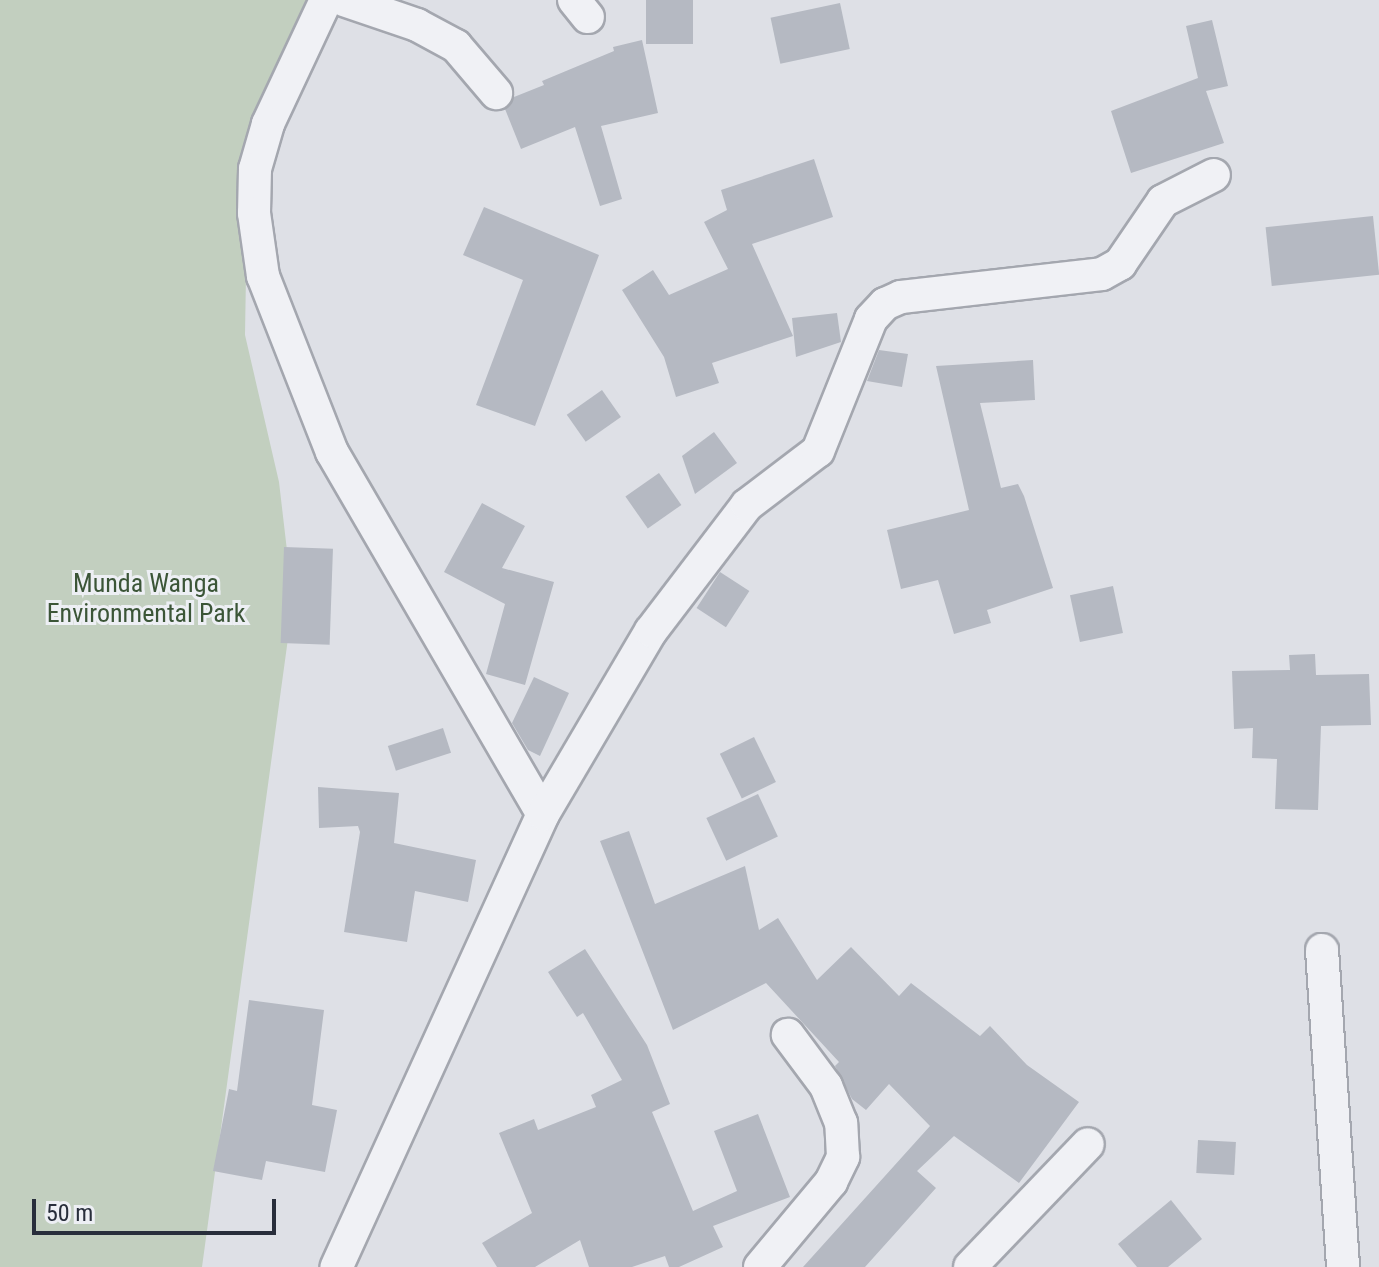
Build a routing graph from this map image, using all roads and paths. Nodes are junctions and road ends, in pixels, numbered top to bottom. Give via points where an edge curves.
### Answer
1 (326, 0) edge
2 (344, 0) edge
3 (385, 5) edge
4 (496, 93) dead end
5 (1214, 175) dead end
6 (543, 814) junction
7 (1322, 950) dead end
8 (788, 1035) dead end
9 (1088, 1144) dead end
10 (337, 1267) edge
11 (760, 1267) edge
12 (970, 1267) edge
13 (1343, 1267) edge

1 - 6 street via 268,124 255,169 254,213 263,276 332,452
2 - 3 street
3 - 4 street via 456,46
5 - 6 street via 1163,201 1120,264 1102,274 901,297 885,304 871,319 818,451 747,505 651,631
6 - 10 street
7 - 13 street
8 - 11 street via 826,1086 841,1123 843,1157 831,1182
9 - 12 street

